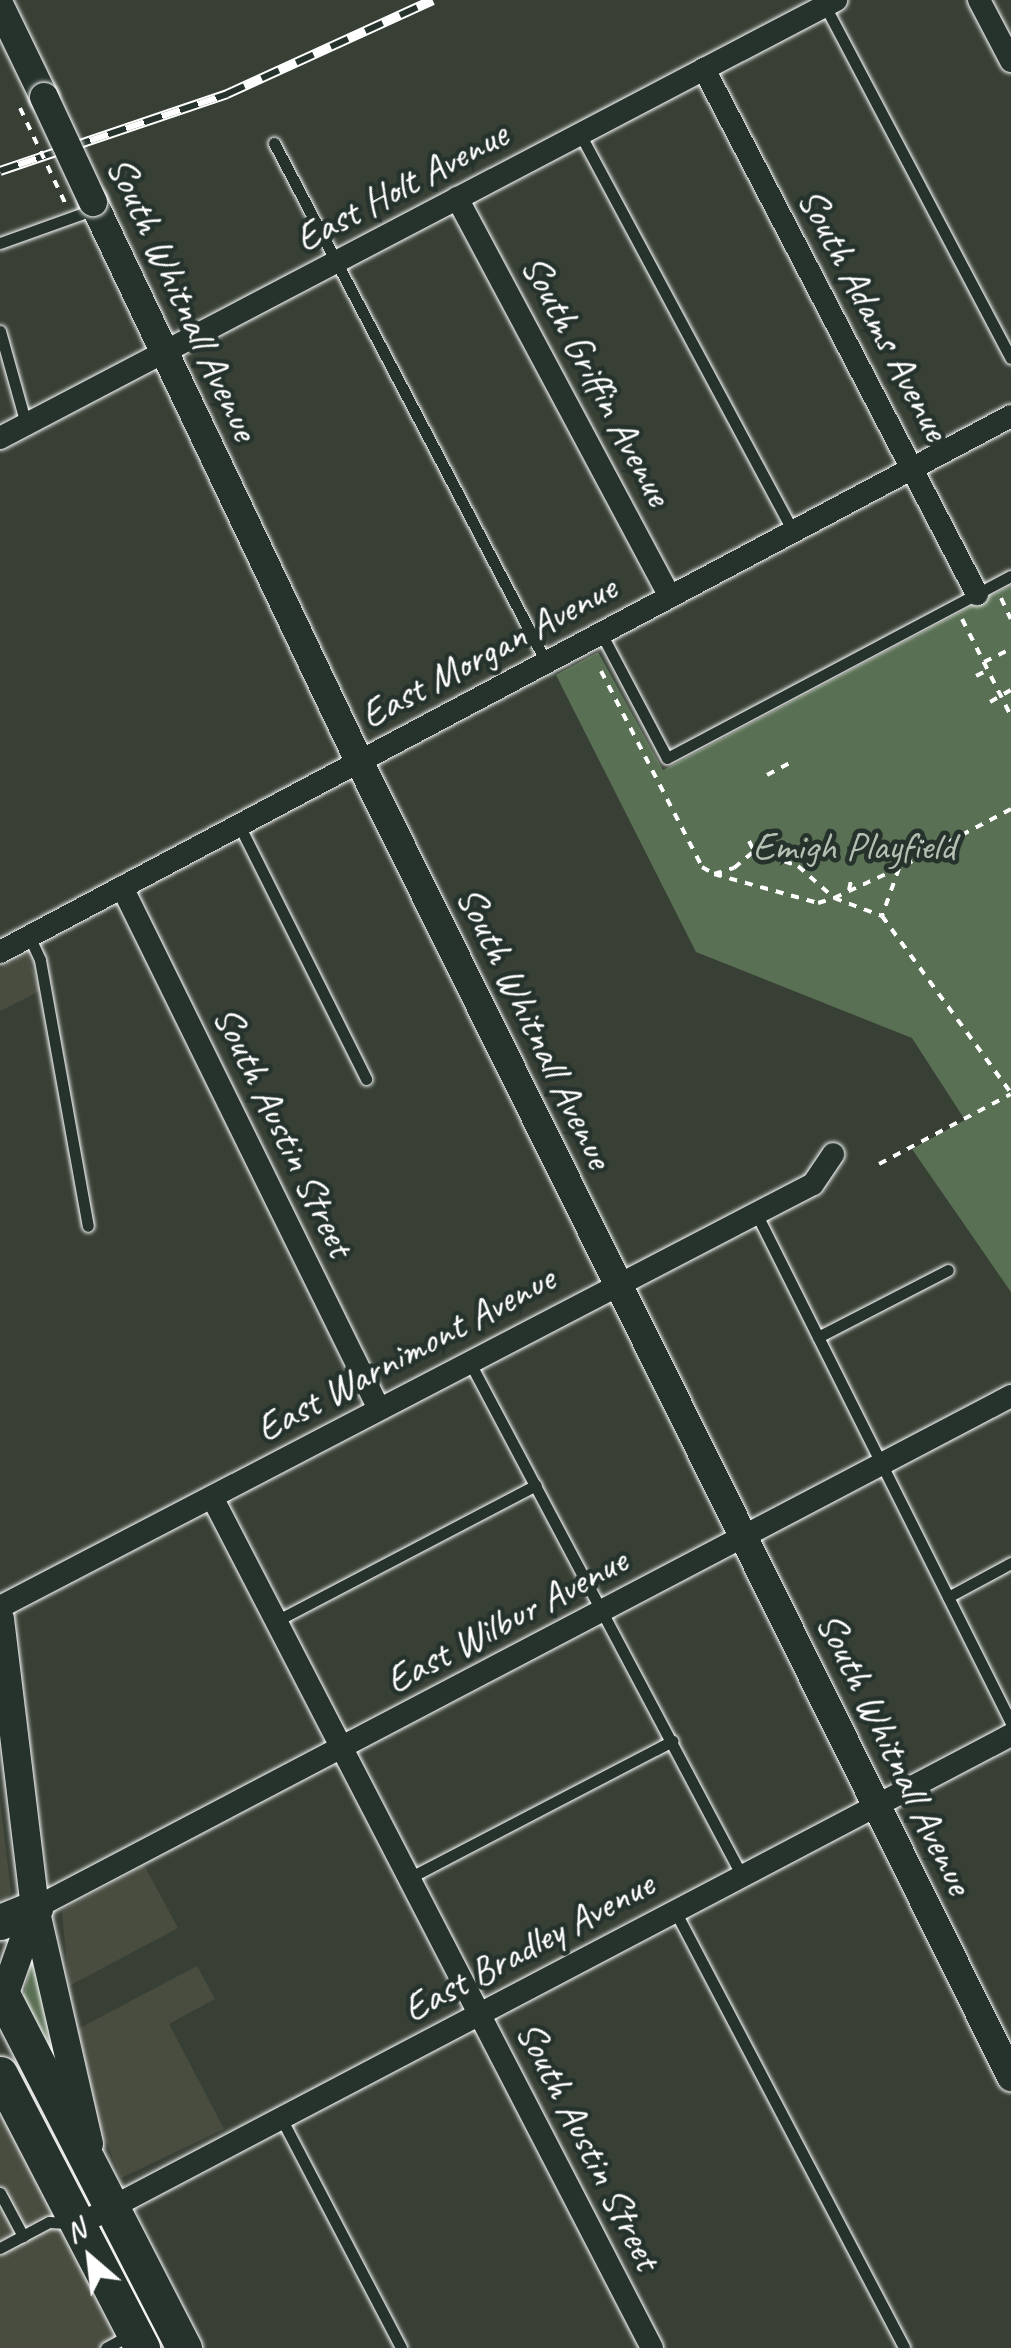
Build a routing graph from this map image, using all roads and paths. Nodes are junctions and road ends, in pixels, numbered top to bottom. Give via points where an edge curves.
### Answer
1 (979, 0) edge
2 (828, 2) edge
3 (0, 6) edge
4 (1011, 60) edge
5 (704, 69) junction
6 (32, 102) junction
7 (580, 134) junction
8 (274, 144) dead end
9 (458, 198) junction
10 (86, 207) junction
11 (0, 243) edge
12 (337, 261) junction
13 (0, 331) edge
14 (164, 352) junction
15 (1011, 358) edge
16 (1011, 416) edge
17 (26, 424) junction
18 (0, 438) edge
19 (912, 468) junction
20 (793, 532) junction
21 (1011, 576) edge
22 (976, 595) junction
23 (670, 597) junction
24 (1011, 619) edge
25 (601, 633) junction
26 (1011, 648) edge
27 (546, 662) junction
28 (984, 662) junction
29 (988, 670) junction
30 (601, 671) dead end
31 (976, 676) dead end
32 (1011, 690) edge
33 (1001, 696) junction
34 (990, 702) dead end
35 (1011, 716) edge
36 (359, 761) junction
37 (793, 761) dead end
38 (767, 775) dead end
39 (1011, 807) edge
40 (239, 825) junction
41 (922, 840) dead end
42 (749, 842) dead end
43 (928, 850) junction
44 (754, 851) junction
45 (899, 868) junction
46 (714, 874) junction
47 (852, 876) dead end
48 (122, 887) junction
49 (850, 890) junction
50 (834, 898) junction
51 (882, 916) junction
52 (28, 936) junction
53 (0, 952) edge
54 (366, 1079) dead end
55 (1011, 1093) edge
56 (832, 1154) dead end
57 (879, 1164) dead end
58 (757, 1214) junction
59 (88, 1226) dead end
60 (948, 1270) dead end
61 (617, 1284) junction
62 (818, 1338) junction
63 (470, 1361) junction
64 (1011, 1396) edge
65 (379, 1408) junction
66 (880, 1465) junction
67 (536, 1485) junction
68 (212, 1497) junction
69 (744, 1537) junction
70 (1011, 1564) edge
71 (948, 1597) junction
72 (0, 1607) edge
73 (604, 1612) junction
74 (0, 1619) edge
75 (276, 1620) junction
76 (1011, 1723) edge
77 (1011, 1735) edge
78 (672, 1741) junction
79 (341, 1748) junction
80 (876, 1806) junction
81 (742, 1876) junction
82 (408, 1878) junction
83 (34, 1908) junction
84 (675, 1911) junction
85 (0, 1922) edge
86 (1, 1998) edge
87 (479, 2014) junction
88 (1, 2076) edge
89 (1011, 2077) edge
90 (281, 2118) junction
91 (0, 2193) edge
92 (97, 2204) junction
93 (23, 2236) junction
94 (0, 2248) edge
95 (127, 2343) edge
96 (184, 2348) edge
97 (400, 2348) edge
98 (652, 2348) edge
99 (904, 2348) edge

1 - 4 street
2 - 5 street, East Holt Avenue
2 - 15 lane
3 - 6 street, South Whitnall Avenue
5 - 7 street, East Holt Avenue
5 - 19 street, South Adams Avenue
6 - 10 street, South Whitnall Avenue, bridge
6 - 10 path, bridge
7 - 9 street, East Holt Avenue
7 - 20 lane
8 - 12 lane
9 - 12 street, East Holt Avenue
9 - 23 street, South Griffin Avenue
10 - 11 lane
10 - 14 street, South Whitnall Avenue
12 - 14 street, East Holt Avenue
12 - 27 lane
13 - 17 lane
14 - 17 street, East Holt Avenue
14 - 36 street, South Whitnall Avenue
16 - 19 street, East Morgan Avenue
17 - 18 street, East Holt Avenue
19 - 20 street, East Morgan Avenue
19 - 22 street, South Adams Avenue
20 - 23 street, East Morgan Avenue
21 - 22 lane
22 - 24 path
22 - 25 lane via 668,758
22 - 28 path
23 - 25 street, East Morgan Avenue
25 - 27 street, East Morgan Avenue
26 - 28 path
27 - 36 street, East Morgan Avenue
28 - 29 path
29 - 31 path
29 - 33 path
30 - 46 path via 702,868
32 - 33 path
33 - 34 path
33 - 35 path
36 - 40 street, East Morgan Avenue
36 - 61 street, South Whitnall Avenue
37 - 38 path
39 - 43 path
40 - 48 street, East Morgan Avenue
40 - 54 lane
41 - 43 path
42 - 44 path
43 - 45 path
44 - 46 path
44 - 50 path via 798,866
45 - 49 path
45 - 51 path
46 - 50 path via 818,903
47 - 49 path
48 - 52 street, East Morgan Avenue
48 - 65 street, South Austin Street
49 - 50 path
50 - 51 path
51 - 55 path
52 - 53 street, East Morgan Avenue
52 - 59 lane via 40,960
55 - 57 path
56 - 58 street, East Warnimont Avenue via 822,1178
58 - 61 street, East Warnimont Avenue
58 - 62 lane
60 - 62 lane
61 - 63 street, East Warnimont Avenue
61 - 69 street, South Whitnall Avenue
62 - 66 lane
63 - 65 street, East Warnimont Avenue
63 - 67 lane
64 - 66 street, East Wilbur Avenue
65 - 68 street, East Warnimont Avenue
66 - 69 street, East Wilbur Avenue
66 - 71 lane
67 - 73 lane
67 - 75 lane
68 - 72 street, East Warnimont Avenue
68 - 75 street, South Austin Street
69 - 73 street, East Wilbur Avenue
69 - 80 street, South Whitnall Avenue
70 - 71 lane
71 - 76 lane
73 - 78 lane
73 - 79 street, East Wilbur Avenue
74 - 83 street
75 - 79 street, South Austin Street
77 - 80 street, East Bradley Avenue
78 - 81 lane
78 - 82 lane
79 - 82 street, South Austin Street
79 - 83 street, East Wilbur Avenue
80 - 81 street, East Bradley Avenue
80 - 89 street, South Whitnall Avenue
81 - 84 street, East Bradley Avenue
82 - 87 street, South Austin Street
83 - 85 main road
83 - 86 street
83 - 92 street
84 - 87 street, East Bradley Avenue
84 - 99 lane
86 - 92 main road
87 - 90 street, East Bradley Avenue
87 - 98 street, South Austin Street
88 - 92 main road
90 - 92 street, East Bradley Avenue
90 - 97 lane
91 - 93 lane
92 - 93 lane
92 - 95 main road
92 - 96 main road
93 - 94 lane

